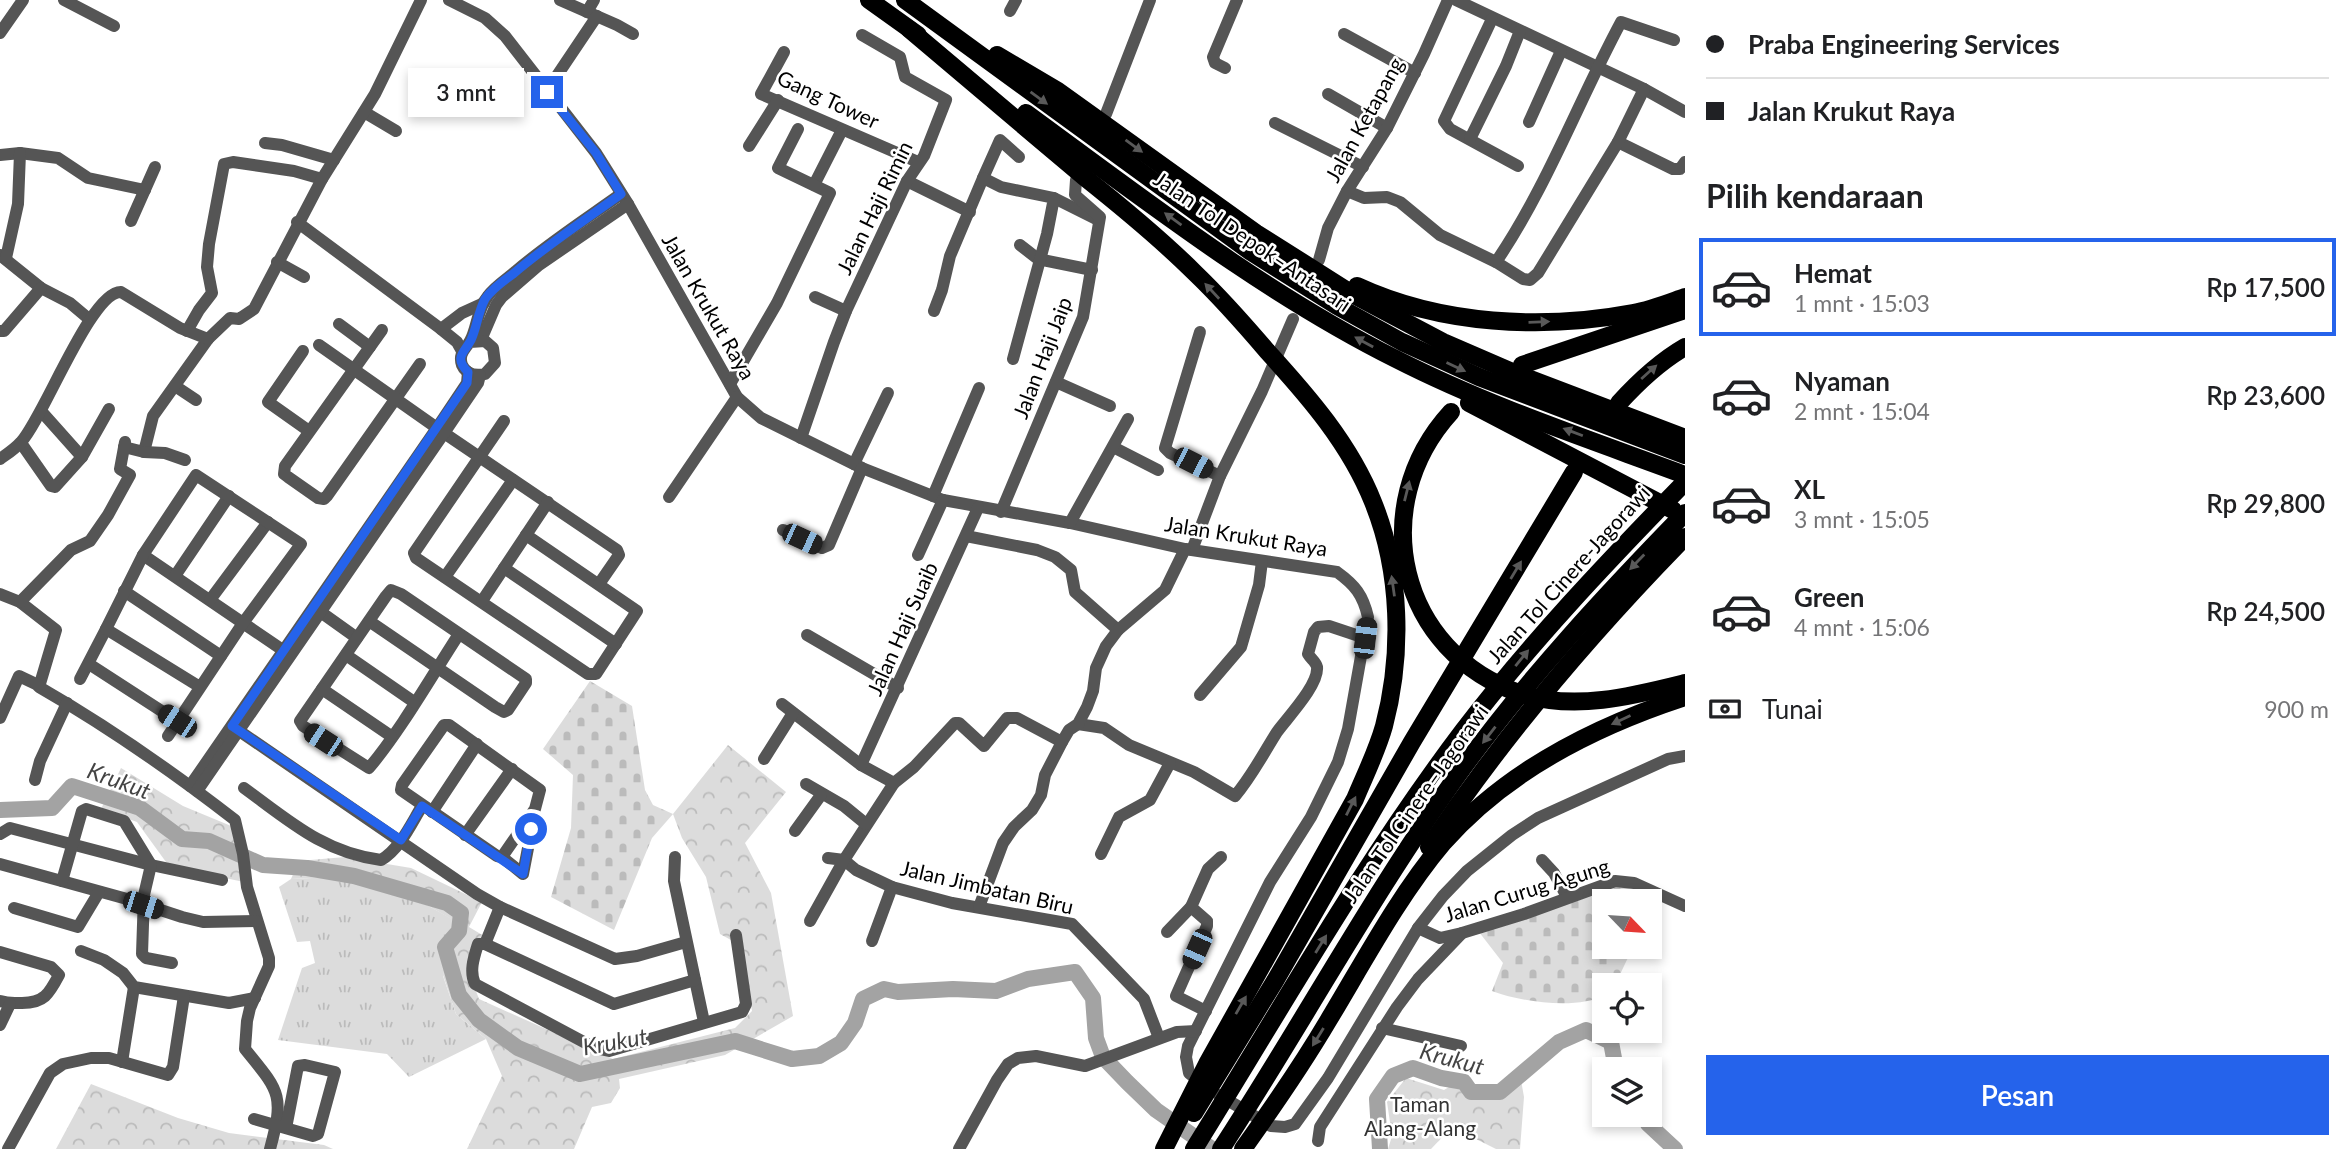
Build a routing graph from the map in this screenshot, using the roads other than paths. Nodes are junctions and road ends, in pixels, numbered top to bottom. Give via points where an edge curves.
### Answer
1 (23, 0) edge
2 (65, 0) edge
3 (421, 0) edge
4 (449, 0) edge
5 (560, 0) edge
6 (594, 0) edge
7 (869, 0) edge
8 (1150, 0) edge
9 (1237, 0) edge
10 (1448, 0) edge
11 (1456, 0) edge
12 (908, 2) edge
13 (592, 14) junction
14 (1492, 19) junction
15 (114, 26) dead end
16 (909, 29) junction
17 (1520, 31) junction
18 (0, 33) edge
19 (633, 34) dead end
20 (1344, 34) dead end
21 (862, 35) dead end
22 (1674, 40) dead end
23 (1561, 51) junction
24 (785, 52) dead end
25 (1225, 68) dead end
26 (1599, 70) junction
27 (1415, 73) junction
28 (1644, 89) junction
29 (547, 92) junction
30 (1328, 94) dead end
31 (778, 100) junction
32 (364, 112) junction
33 (1685, 112) edge
34 (1106, 114) dead end
35 (1529, 122) dead end
36 (1275, 123) dead end
37 (1387, 128) junction
38 (798, 129) dead end
39 (842, 130) junction
40 (396, 131) dead end
41 (1470, 139) junction
42 (1618, 142) junction
43 (265, 143) dead end
44 (748, 146) dead end
45 (20, 153) junction
46 (0, 155) edge
47 (1019, 157) dead end
48 (334, 160) junction
49 (918, 162) junction
50 (1685, 162) edge
51 (1518, 166) dead end
52 (155, 167) dead end
53 (1363, 167) junction
54 (321, 178) junction
55 (983, 178) junction
56 (1076, 180) dead end
57 (907, 181) junction
58 (814, 185) junction
59 (145, 190) junction
60 (1347, 191) junction
61 (1054, 198) junction
62 (624, 199) junction
63 (970, 212) junction
64 (131, 221) dead end
65 (1100, 221) junction
66 (297, 222) junction
67 (1020, 245) dead end
68 (1287, 254) junction
69 (3, 256) edge
70 (1038, 259) junction
71 (1319, 260) dead end
72 (277, 262) junction
73 (1496, 262) junction
74 (1092, 270) junction
75 (304, 277) dead end
76 (41, 288) junction
77 (815, 297) dead end
78 (1685, 297) edge
79 (488, 302) junction
80 (1685, 310) edge
81 (846, 311) junction
82 (934, 311) dead end
83 (89, 318) junction
84 (1293, 319) dead end
85 (339, 324) dead end
86 (441, 329) junction
87 (382, 330) dead end
88 (0, 331) edge
89 (187, 331) junction
90 (1200, 332) dead end
91 (208, 339) junction
92 (467, 344) junction
93 (319, 345) dead end
94 (370, 347) junction
95 (1685, 347) edge
96 (303, 351) dead end
97 (1013, 359) dead end
98 (1397, 360) junction
99 (421, 364) dead end
100 (1522, 365) dead end
101 (354, 369) junction
102 (474, 374) junction
103 (1056, 382) junction
104 (730, 384) junction
105 (175, 386) junction
106 (979, 388) dead end
107 (888, 393) dead end
108 (737, 397) junction
109 (396, 399) junction
110 (196, 400) dead end
111 (1619, 403) dead end
112 (1110, 406) dead end
113 (109, 409) dead end
114 (41, 411) junction
115 (1451, 412) dead end
116 (1128, 419) dead end
117 (504, 421) dead end
118 (440, 431) junction
119 (309, 432) junction
120 (1678, 435) edge
121 (801, 438) junction
122 (21, 443) junction
123 (1113, 447) junction
124 (1640, 448) junction
125 (144, 452) junction
126 (478, 456) junction
127 (1685, 456) edge
128 (82, 457) junction
129 (0, 459) edge
130 (185, 460) dead end
131 (858, 466) junction
132 (1158, 470) dead end
133 (1574, 472) dead end
134 (1685, 475) edge
135 (1220, 476) junction
136 (513, 480) junction
137 (1685, 482) edge
138 (229, 496) junction
139 (669, 497) dead end
140 (548, 502) junction
141 (938, 502) junction
142 (978, 508) junction
143 (1001, 512) junction
144 (1685, 515) edge
145 (268, 522) junction
146 (1070, 523) junction
147 (783, 530) dead end
148 (967, 533) junction
149 (526, 535) junction
150 (1685, 537) edge
151 (1187, 551) junction
152 (143, 555) junction
153 (918, 555) dead end
154 (504, 568) junction
155 (1261, 568) junction
156 (175, 576) junction
157 (445, 577) junction
158 (599, 584) junction
159 (124, 591) junction
160 (0, 594) edge
161 (210, 600) junction
162 (482, 601) junction
163 (20, 602) junction
164 (317, 610) junction
165 (369, 621) junction
166 (243, 623) junction
167 (106, 629) junction
168 (1118, 630) junction
169 (460, 634) junction
170 (807, 635) dead end
171 (357, 638) junction
172 (1365, 638) junction
173 (616, 644) junction
174 (287, 653) junction
175 (346, 654) junction
176 (221, 656) junction
177 (89, 664) junction
178 (437, 668) junction
179 (80, 679) dead end
180 (1685, 683) edge
181 (38, 685) junction
182 (200, 687) junction
183 (898, 688) junction
184 (322, 689) junction
185 (1200, 695) dead end
186 (1685, 697) edge
187 (414, 702) junction
188 (67, 703) junction
189 (782, 704) dead end
190 (793, 713) junction
191 (0, 718) edge
192 (177, 721) junction
193 (1078, 724) junction
194 (236, 728) junction
195 (168, 736) dead end
196 (391, 736) junction
197 (1062, 742) junction
198 (477, 744) junction
199 (1685, 757) edge
200 (764, 759) dead end
201 (1170, 763) junction
202 (861, 765) junction
203 (512, 769) junction
204 (35, 780) dead end
205 (894, 783) junction
206 (806, 784) dead end
207 (193, 788) junction
208 (244, 788) dead end
209 (821, 795) junction
210 (427, 809) junction
211 (535, 809) junction
212 (866, 824) junction
213 (795, 831) dead end
214 (0, 834) edge
215 (465, 835) junction
216 (401, 840) junction
217 (72, 844) junction
218 (1101, 854) dead end
219 (502, 857) junction
220 (675, 857) dead end
221 (1221, 857) dead end
222 (828, 858) dead end
223 (844, 860) junction
224 (1542, 860) dead end
225 (0, 864) edge
226 (151, 865) junction
227 (222, 880) dead end
228 (62, 881) junction
229 (892, 887) junction
230 (99, 892) junction
231 (1567, 897) junction
232 (143, 905) junction
233 (979, 906) junction
234 (1685, 906) edge
235 (500, 907) junction
236 (1191, 907) junction
237 (14, 908) dead end
238 (256, 921) junction
239 (810, 921) dead end
240 (1419, 928) junction
241 (1167, 932) dead end
242 (1462, 933) junction
243 (736, 935) dead end
244 (872, 941) dead end
245 (686, 942) junction
246 (485, 944) junction
247 (81, 951) dead end
248 (1369, 951) junction
249 (0, 952) edge
250 (172, 963) dead end
251 (695, 980) junction
252 (134, 987) junction
253 (184, 996) junction
254 (255, 998) junction
255 (5, 1003) edge
256 (229, 1003) junction
257 (1206, 1011) junction
258 (247, 1021) junction
259 (705, 1022) junction
260 (0, 1025) edge
261 (1382, 1028) junction
262 (1196, 1031) junction
263 (1159, 1038) junction
264 (1461, 1046) dead end
265 (1346, 1049) junction
266 (1364, 1058) junction
267 (122, 1062) junction
268 (1213, 1068) junction
269 (1328, 1078) junction
270 (1345, 1090) junction
271 (254, 1118) dead end
272 (281, 1126) junction
273 (1177, 1132) junction
274 (1318, 1141) dead end
275 (8, 1149) edge
276 (270, 1149) edge
277 (958, 1149) edge
278 (1164, 1149) edge
279 (1171, 1149) edge
280 (1194, 1149) edge
281 (1221, 1149) edge
282 (1243, 1149) edge

1 - 18 street
2 - 15 street
3 - 32 street
4 - 29 street, Jalan Krukut Raya via 505,36
5 - 13 street
6 - 13 street
7 - 16 highway, Jalan Tol Depok–Antasari
8 - 34 street
9 - 25 street via 1213,57 1214,63
10 - 27 street, Jalan Ketapang
11 - 14 street
12 -> 68 highway via 1058,91
12 -> 124 highway, Jalan Tol Depok–Antasari via 1251,252 1327,300 1402,342
13 - 19 street
13 - 29 street
14 - 17 street
14 - 41 street via 1444,118 1447,127
98 -> 16 highway, Jalan Tol Depok–Antasari via 1243,269
268 -> 16 highway via 1355,799 1384,725 1396,638 1387,546 1353,460 1322,414 1259,341 1145,225
17 - 23 street
17 - 41 street
20 - 27 street
21 - 49 street, Jalan Haji Rimin via 900,57 905,77 946,100
22 - 26 street via 1621,22
23 - 26 street
23 - 35 street
24 - 31 street, Gang Tower via 761,94
26 - 28 street
26 - 73 street via 1536,197
27 - 37 street, Jalan Ketapang
28 - 33 street
28 - 42 street
29 - 62 street, Jalan Krukut Raya via 596,153
30 - 37 street
31 - 39 street, Gang Tower
31 - 44 street
32 - 40 street
32 - 48 street
36 - 53 street
37 - 53 street, Jalan Ketapang
38 - 58 street via 778,167
39 - 49 street, Gang Tower
39 - 58 street
41 - 51 street
42 - 50 street via 1673,169 1680,169
42 - 73 street via 1534,278 1523,279
43 - 48 street
45 - 46 street
45 - 59 street via 58,158 88,178
45 - 69 street via 18,204
47 - 55 street via 1000,140
48 - 54 street
49 - 57 street, Jalan Haji Rimin
52 - 59 street
53 - 60 street, Jalan Ketapang
54 - 66 street
54 - 89 street via 270,167 224,164 207,267 212,293
55 - 61 street via 1001,187
55 - 63 street
56 - 65 street via 1075,195
57 - 63 street
57 - 81 street, Jalan Haji Rimin
58 - 104 street via 830,193 777,303
59 - 64 street
60 - 71 street, Jalan Ketapang via 1328,228
60 - 73 street via 1364,198 1395,199 1440,235
61 - 65 street
61 - 70 street
62 - 79 street
62 - 104 street, Jalan Krukut Raya
63 - 82 street via 950,256
65 - 74 street, Jalan Haji Jaip
66 - 72 street
66 - 86 street
67 - 70 street
68 -> 78 highway via 1368,291 1475,319 1585,320 1636,313
68 - 120 highway via 1443,342
69 - 76 street
70 - 74 street
70 - 97 street
72 - 75 street
72 - 91 street via 254,309 239,319 230,318
74 - 103 street, Jalan Haji Jaip via 1083,317
76 - 83 street
76 - 88 street via 5,331
77 - 81 street
79 - 86 street
79 - 92 street
80 - 100 highway
81 - 121 street, Jalan Haji Rimin
83 - 89 street via 114,293 121,292
83 - 114 street
84 - 135 street
85 - 94 street
86 - 92 street
87 - 94 street
89 - 91 street
90 - 135 street via 1164,448
91 - 105 street
92 - 102 street via 461,360
92 - 102 street via 490,344 496,358 493,368
93 - 101 street
94 - 101 street
111 -> 95 highway via 1662,360
96 - 119 street via 268,402
124 -> 98 highway, Jalan Tol Depok–Antasari via 1503,406
98 - 144 highway via 1468,403
99 - 109 street
101 - 109 street
101 - 119 street
102 - 118 street via 478,383
103 - 112 street
103 - 143 street, Jalan Haji Jaip
104 - 108 street, Jalan Krukut Raya
105 - 110 street
105 - 125 street via 153,416
106 - 141 street
107 - 131 street
108 - 121 street, Jalan Krukut Raya via 761,418
108 - 139 street
109 - 118 street
109 - 119 street via 324,499 284,474
113 - 128 street
114 - 122 street
114 - 128 street
180 -> 115 highway via 1583,701 1551,700 1504,687 1470,667 1447,646 1412,590 1402,533 1403,507 1415,466 1425,444
116 - 123 street
117 - 126 street
118 - 126 street
118 - 164 street
121 - 131 street, Jalan Krukut Raya
122 - 128 street via 53,487
122 - 129 street
123 - 132 street
123 - 146 street
124 - 127 highway, Jalan Tol Depok–Antasari
124 - 134 highway, Jalan Tol Depok–Antasari
125 - 130 street
125 - 163 street via 125,444 120,469 130,475 108,515 90,541 71,550
126 - 136 street
126 - 157 street via 414,553
131 - 141 street, Jalan Krukut Raya
131 - 147 street via 829,545 822,548
268 -> 133 highway via 1323,900
135 - 151 street
136 - 140 street
136 - 157 street
280 -> 137 highway, Jalan Tol Cinere-Jagorawi via 1384,844 1463,732 1594,575
138 - 145 street
138 - 152 street via 195,475
138 - 156 street
140 - 149 street
140 - 158 street via 617,550 619,555
141 - 142 street, Jalan Krukut Raya
141 - 153 street
142 - 143 street, Jalan Krukut Raya
142 - 148 street, Jalan Haji Suaib
143 - 146 street, Jalan Krukut Raya
144 -> 281 highway, Jalan Tol Cinere–Jagorawi via 1605,595 1464,767 1406,850
145 - 161 street
145 - 166 street via 301,544
146 - 151 street, Jalan Krukut Raya
148 - 168 street via 1055,557 1071,570 1075,592
148 - 183 street, Jalan Haji Suaib
149 - 154 street
149 - 158 street
150 - 248 highway via 1570,661 1510,734 1400,890
151 - 155 street, Jalan Krukut Raya
151 - 168 street via 1160,597
152 - 156 street
152 - 159 street
154 - 162 street
154 - 173 street
155 - 172 street, Jalan Krukut Raya via 1337,572 1354,584 1364,599 1368,617
155 - 185 street via 1241,647
156 - 161 street
157 - 162 street
158 - 173 street via 637,611
159 - 167 street
159 - 176 street
160 - 163 street
161 - 166 street
162 - 173 street via 590,675 599,672
163 - 181 street via 56,630
164 - 171 street
164 - 174 street
165 - 169 street via 389,591 395,590
165 - 171 street
165 - 178 street
166 - 174 street
166 - 176 street
167 - 177 street
167 - 182 street
168 - 193 street via 1105,646 1096,668 1094,691
169 - 178 street
169 - 178 street via 526,679 509,710 495,707
170 - 183 street
171 - 175 street
172 - 201 street via 1318,626 1308,654 1317,670 1303,701 1235,796
172 - 257 street, Jalan Krukut Raya via 1338,762 1311,817 1270,882
174 - 194 street
175 - 184 street
175 - 187 street
176 - 182 street
177 - 179 street
177 - 192 street
178 - 187 street
181 - 188 street
181 - 191 street via 19,676
182 - 192 street
183 - 202 street, Jalan Haji Suaib
184 - 196 street
184 - 196 street via 300,722 303,726 369,768
186 -> 248 highway via 1569,745 1482,806 1444,842
187 - 196 street
188 - 204 street
188 - 207 street
189 - 190 street
190 - 200 street
190 - 202 street
192 - 195 street
193 - 197 street
193 - 201 street via 1104,728 1129,746
194 - 207 street
194 - 216 street
197 - 205 street via 1017,718 1007,718 984,746 955,723
197 - 233 street via 1045,775 1041,795 1003,843
198 - 203 street
198 - 210 street
198 - 210 street via 449,725 442,727 401,790
199 - 240 street, Jalan Krukut Raya via 1668,760 1538,818 1467,871
201 - 218 street via 1150,800 1119,817
202 - 205 street
203 - 211 street via 540,790
203 - 215 street
205 - 212 street
206 - 209 street
207 - 238 street via 235,820
208 - 216 street via 320,841 348,854 381,860
209 - 212 street
209 - 213 street
210 - 215 street
210 - 216 street
211 - 219 street
211 - 219 street via 523,874
212 - 223 street
214 - 217 street via 10,828
215 - 219 street
216 - 235 street
217 - 226 street
217 - 226 street via 86,808 124,821
217 - 228 street
220 - 245 street via 674,881
221 - 236 street via 1208,869
222 - 223 street
223 - 229 street, Jalan Jimbatan Biru
223 - 239 street
224 - 231 street
225 - 228 street
226 - 227 street
226 - 232 street
228 - 230 street
229 - 233 street, Jalan Jimbatan Biru
229 - 244 street
230 - 232 street
230 - 237 street via 78,927
231 - 234 street, Jalan Curug Agung via 1615,881 1634,883
231 - 242 street, Jalan Curug Agung
232 - 238 street via 203,922
232 - 250 street via 142,954
233 - 263 street, Jalan Jimbatan Biru via 1072,924 1144,999
235 - 245 street via 615,959
235 - 246 street
236 - 241 street
236 - 257 street via 1208,923 1176,996
238 - 254 street via 269,966
240 - 242 street, Jalan Curug Agung via 1440,937
240 - 265 street, Jalan Krukut Raya
242 - 261 street via 1418,979
243 - 259 street via 745,1007 742,1012
245 - 251 street
246 - 251 street via 614,1003
246 - 259 street via 478,944 473,960 475,984 595,1048 609,1051
247 - 252 street via 104,960
248 -> 282 highway via 1279,1099
249 - 255 street via 51,967 59,975 52,990 38,1002
251 - 259 street
252 - 253 street
252 - 267 street
253 - 256 street
253 - 267 street via 168,1076
254 - 256 street
254 - 258 street
255 - 260 street
256 - 258 street
257 - 262 street, Jalan Krukut Raya
258 - 272 street via 245,1049 273,1084
261 - 264 street
261 - 266 street
262 - 263 street
262 - 269 street, Jalan Krukut Raya via 1186,1058 1189,1073 1271,1126 1295,1124
263 - 277 street via 1085,1066 1027,1055 1007,1064
265 - 266 street
265 - 269 street, Jalan Krukut Raya
266 - 270 street
267 - 275 street via 91,1058 50,1073
268 - 273 highway
269 - 270 street
270 - 274 street via 1321,1127
271 - 272 street
272 - 272 street via 318,1134 335,1072 298,1066
272 - 276 street
273 - 278 highway
273 - 279 highway

